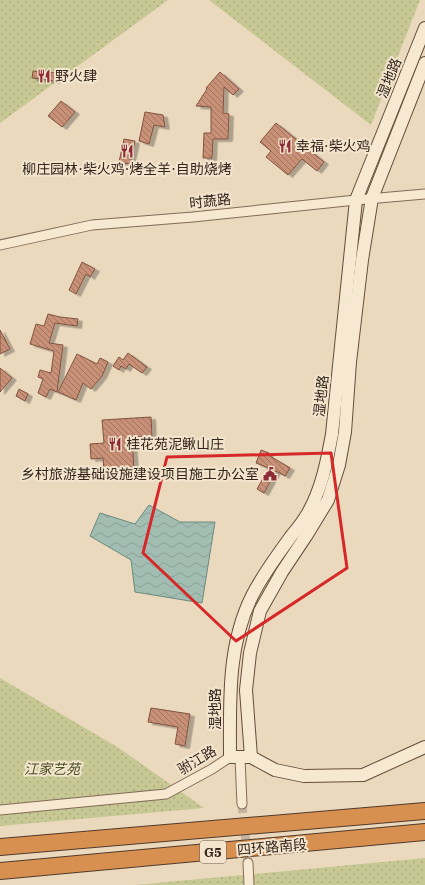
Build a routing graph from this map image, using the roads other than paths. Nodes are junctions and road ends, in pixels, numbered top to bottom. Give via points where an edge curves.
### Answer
1 (425, 28) edge
2 (425, 63) edge
3 (425, 194) edge
4 (372, 198) junction
5 (356, 200) junction
6 (0, 245) edge
7 (425, 747) edge
8 (240, 757) junction
9 (242, 804) tunnel mouth
10 (0, 810) edge
11 (425, 811) edge
12 (425, 832) edge
13 (0, 847) edge
14 (248, 863) tunnel mouth
15 (0, 871) edge
16 (249, 885) edge

1 - 5 street, 湿地路
2 - 4 street, 湿地路
3 - 4 street, 时蔬路
4 - 5 street, 时蔬路
4 - 8 street, 湿地路 via 362,260 345,432 339,465 328,500 260,612 250,653
5 - 6 street, 时蔬路 via 92,225
5 - 8 street, 湿地路 via 327,463 308,513 252,595 241,622 232,660 230,688
7 - 8 street via 363,775 304,776 275,770
8 - 9 street
8 - 10 street, 驸江路 via 166,794
11 - 13 highway, 四环路南段 / G5
12 - 15 highway, 四环路南段 / G5
14 - 16 street

